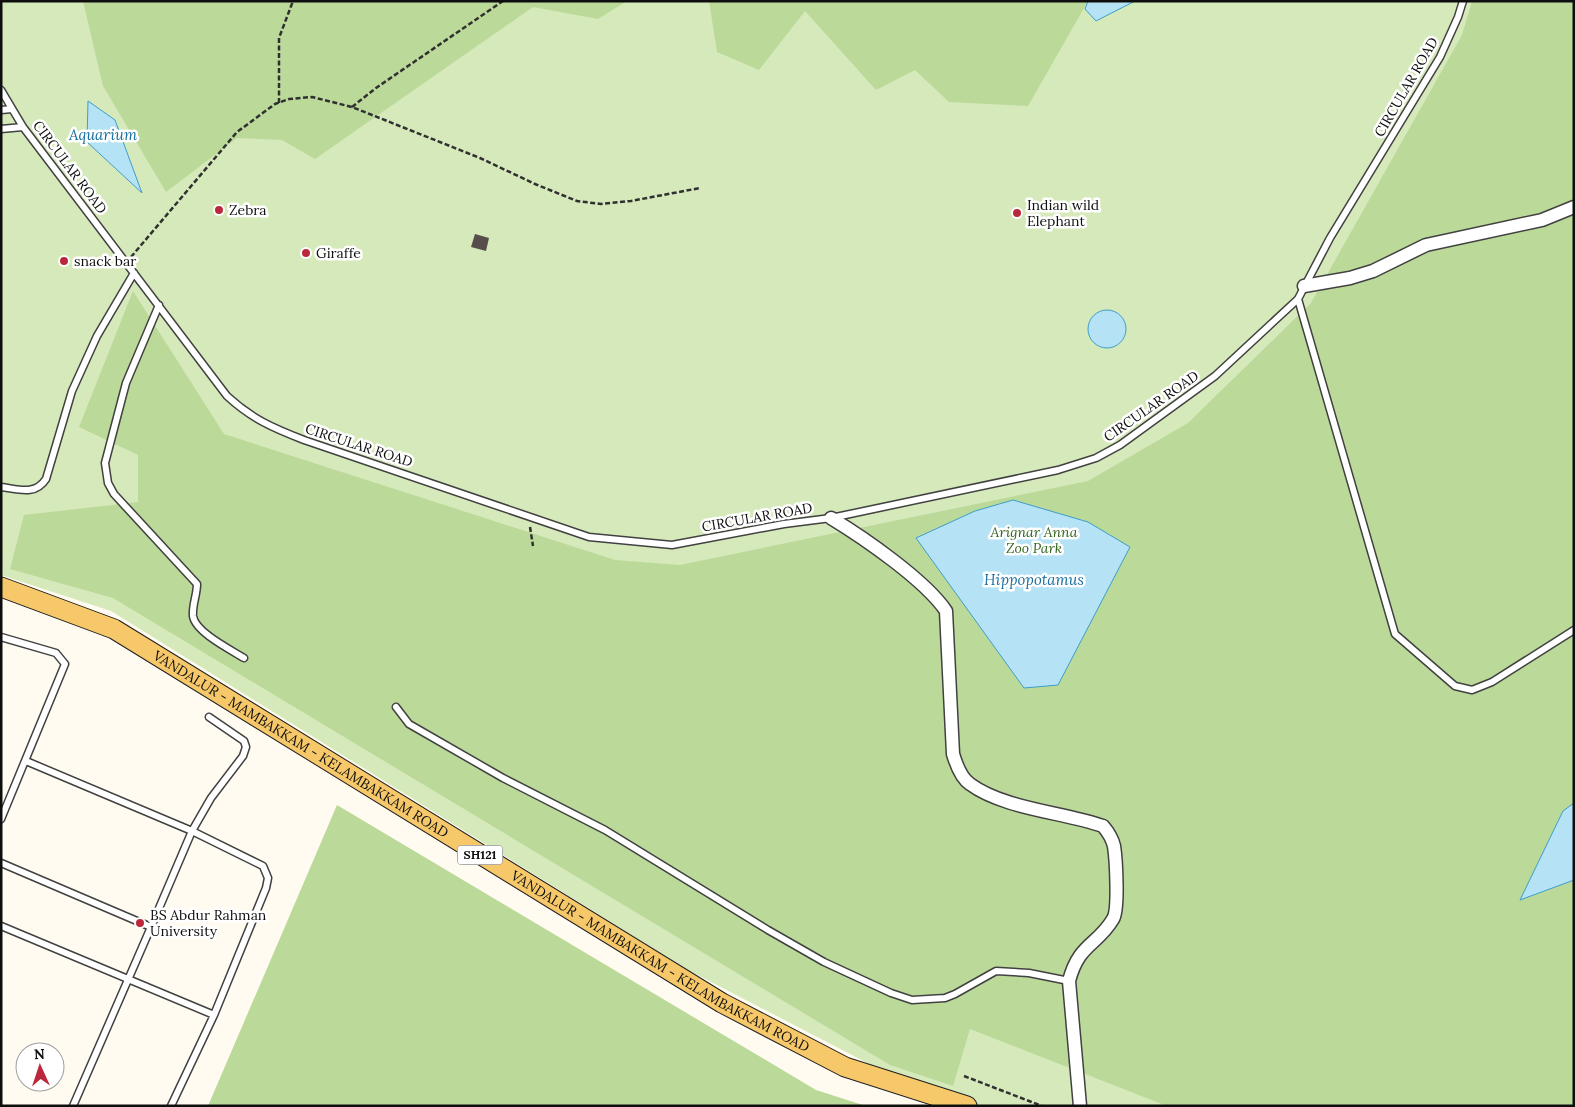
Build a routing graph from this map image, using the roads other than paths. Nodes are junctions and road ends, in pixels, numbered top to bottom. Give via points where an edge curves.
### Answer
1 (1462, 1) edge
2 (1, 90) edge
3 (12, 108) junction
4 (1, 110) edge
5 (23, 127) junction
6 (1, 129) edge
7 (1574, 207) edge
8 (134, 273) junction
9 (1304, 286) junction
10 (1298, 299) junction
11 (158, 306) junction
12 (1, 487) edge
13 (831, 518) junction
14 (1, 587) edge
15 (1, 599) edge
16 (1574, 630) edge
17 (1, 636) edge
18 (244, 658) dead end
19 (396, 707) dead end
20 (209, 717) dead end
21 (26, 761) junction
22 (1, 819) edge
23 (192, 831) junction
24 (1, 863) edge
25 (1, 926) edge
26 (151, 927) junction
27 (129, 979) junction
28 (1069, 981) junction
29 (702, 999) junction
30 (214, 1015) junction
31 (73, 1106) edge
32 (171, 1106) edge
33 (929, 1106) edge
34 (967, 1106) edge
35 (1080, 1106) edge

1 - 9 lane, CIRCULAR ROAD via 1440,57
2 - 3 lane, CIRCULAR ROAD
3 - 4 lane
3 - 5 lane, CIRCULAR ROAD
5 - 6 lane
5 - 8 lane, CIRCULAR ROAD
7 - 9 street via 1542,220 1426,245 1373,271 1350,278
8 - 11 lane, CIRCULAR ROAD
8 - 12 lane via 97,336 72,391 42,486 29,491
9 - 10 lane, CIRCULAR ROAD
10 - 13 lane, CIRCULAR ROAD via 1215,376 1120,445 1096,458 1058,470
10 - 16 lane via 1395,634 1455,686 1472,690 1492,682
11 - 13 lane, CIRCULAR ROAD via 227,396 247,414 273,428 589,537 672,545
11 - 18 lane via 126,383 105,463 108,483 114,494 197,584 195,623 203,632
13 - 28 street via 872,545 936,597 946,611 953,754 956,765 969,784 1007,802 1104,826 1111,835 1115,917 1083,950 1073,965
14 - 29 main road, VANDALUR - MAMBAKKAM - KELAMBAKKAM ROAD / SH121 via 114,629
15 - 29 main road, VANDALUR - MAMBAKKAM - KELAMBAKKAM ROAD / SH121 via 109,639
17 - 21 lane via 56,653 65,664
19 - 28 lane via 409,724 503,778 605,830 816,958 891,993 912,1000 945,998 996,971
20 - 23 lane via 244,741 246,747
21 - 22 lane
21 - 23 lane
23 - 26 lane
23 - 30 lane via 263,866 268,878
24 - 26 lane
25 - 27 lane
26 - 27 lane
27 - 30 lane
27 - 31 lane
28 - 35 street
29 - 33 main road, VANDALUR - MAMBAKKAM - KELAMBAKKAM ROAD / SH121 via 841,1078
29 - 34 main road, VANDALUR - MAMBAKKAM - KELAMBAKKAM ROAD / SH121 via 845,1067
30 - 32 lane

